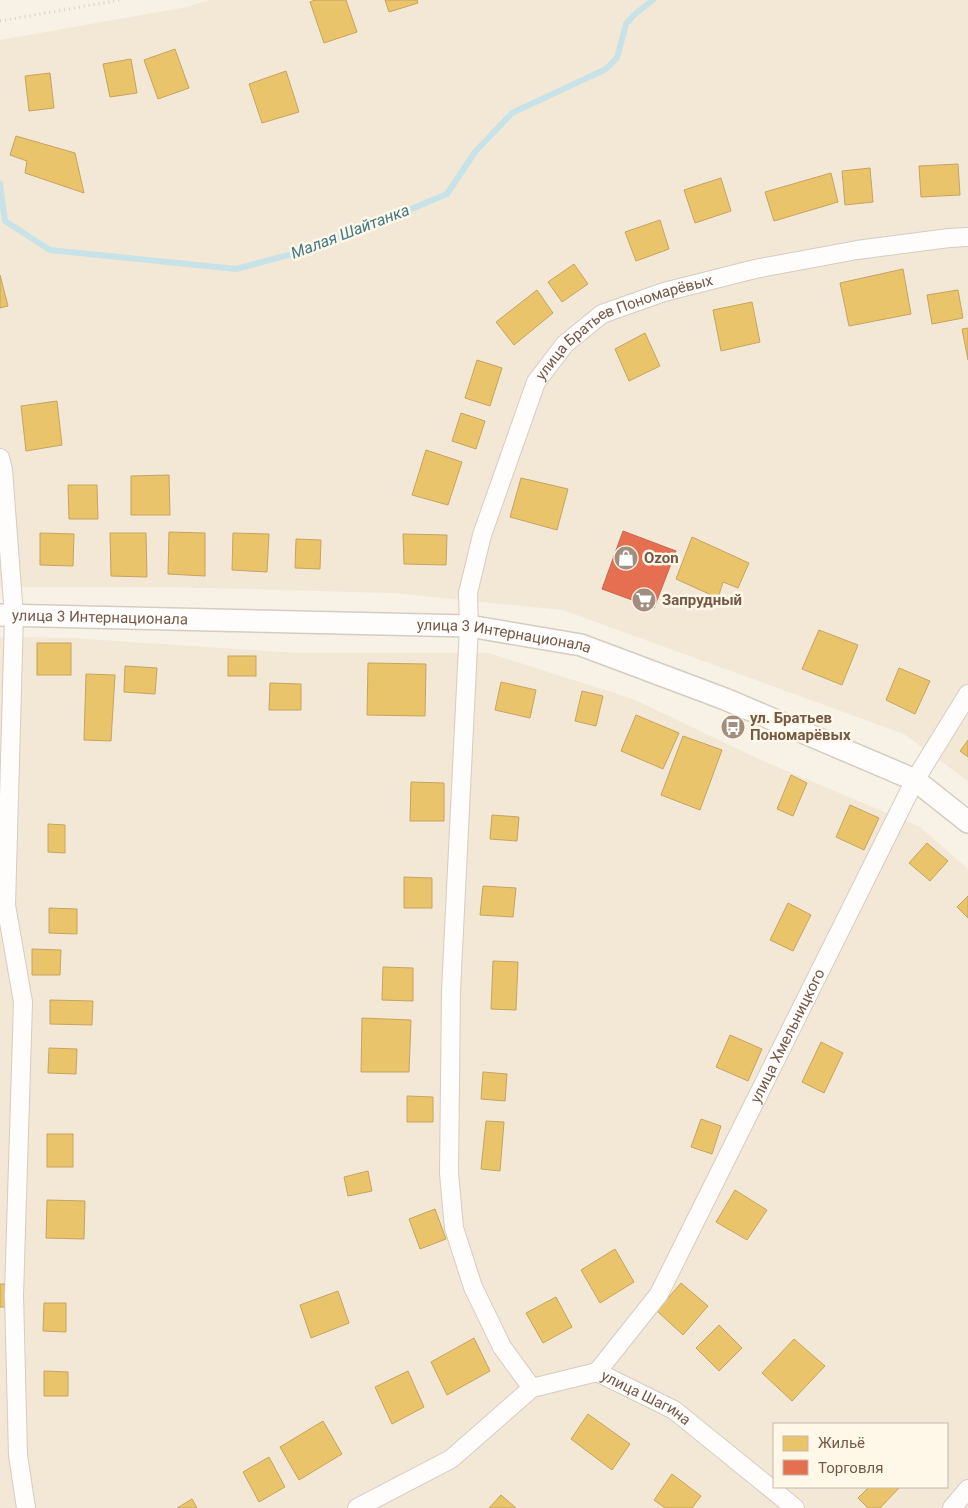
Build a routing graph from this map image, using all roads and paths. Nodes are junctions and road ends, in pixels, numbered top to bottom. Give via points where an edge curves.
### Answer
1 (120, 0) edge
2 (0, 21) edge
3 (968, 237) edge
4 (0, 458) edge
5 (7, 616) edge
6 (469, 626) junction
7 (968, 694) edge
8 (916, 780) junction
9 (968, 822) edge
10 (3, 909) edge
11 (597, 1372) junction
12 (532, 1388) junction
13 (968, 1489) edge
14 (26, 1508) edge
15 (357, 1508) edge
16 (795, 1508) edge
17 (952, 1508) edge

1 - 2 path
3 - 6 street, улица Братьев Пономарёвых via 857,250 755,269 664,292 602,314 565,344 536,382 482,535 468,593
4 - 5 street
5 - 6 street, улица 3 Интернационала
5 - 10 street
6 - 8 street, улица 3 Интернационала via 581,645 725,699
6 - 12 street, улица Братьев Пономарёвых via 452,991 450,1182 454,1228 472,1287 502,1347
7 - 8 street, улица Хмельницкого
8 - 9 street, улица 3 Интернационала
8 - 11 street, улица Хмельницкого via 659,1294
10 - 14 street via 23,1002 14,1295 18,1455
11 - 12 street, улица Шагина
11 - 16 street, улица Шагина via 674,1410
12 - 15 street, улица Шагина via 451,1459
13 - 17 street

